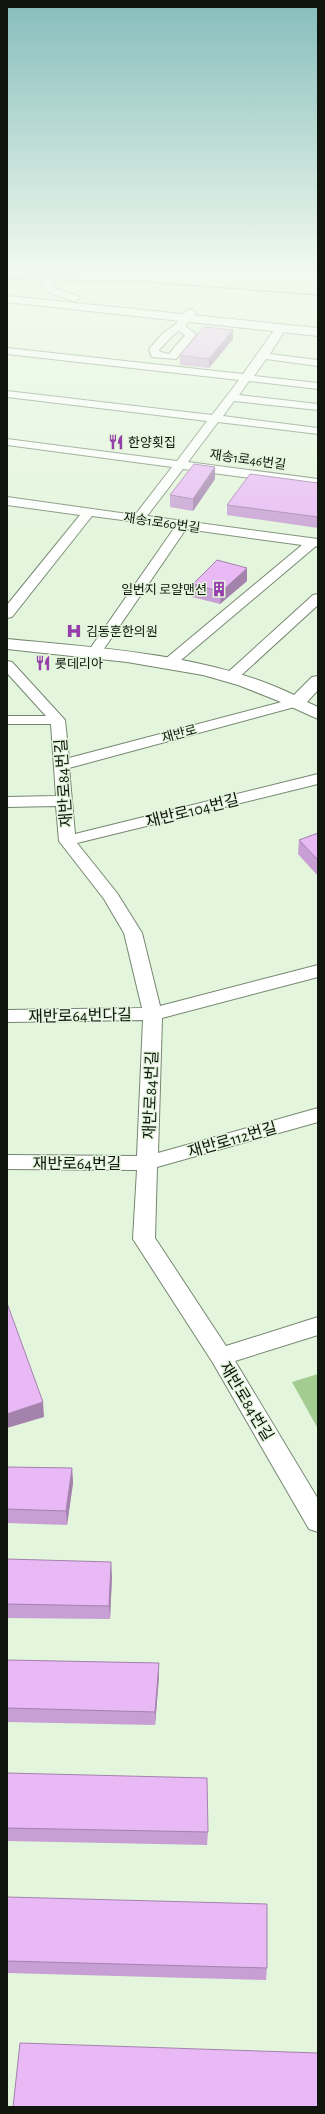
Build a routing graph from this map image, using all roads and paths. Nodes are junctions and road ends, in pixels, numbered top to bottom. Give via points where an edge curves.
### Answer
1 (191, 372) edge
2 (252, 372) edge
3 (247, 378) junction
4 (318, 386) edge
5 (7, 394) edge
6 (232, 397) junction
7 (318, 407) edge
8 (216, 418) junction
9 (318, 430) edge
10 (7, 442) edge
11 (180, 464) junction
12 (318, 482) edge
13 (7, 501) edge
14 (89, 512) junction
15 (138, 519) junction
16 (183, 525) junction
17 (315, 543) edge
18 (318, 598) edge
19 (7, 614) edge
20 (7, 644) edge
21 (94, 653) junction
22 (169, 663) junction
23 (7, 665) edge
24 (231, 676) junction
25 (318, 681) edge
26 (297, 702) junction
27 (318, 714) edge
28 (7, 720) edge
29 (58, 720) junction
30 (61, 764) junction
31 (318, 779) edge
32 (64, 801) junction
33 (7, 802) edge
34 (67, 841) junction
35 (318, 971) edge
36 (153, 1014) junction
37 (7, 1016) edge
38 (318, 1114) edge
39 (7, 1162) edge
40 (147, 1163) junction
41 (318, 1326) edge
42 (221, 1357) junction
43 (318, 1521) edge

1 - 3 street
2 - 3 street
3 - 4 street
3 - 6 street
5 - 8 street
6 - 7 street
6 - 8 street
8 - 9 street
8 - 11 street
10 - 11 street, 재송1로46번길
11 - 12 street, 재송1로46번길
11 - 15 street
13 - 14 street, 재송1로60번길
14 - 15 street, 재송1로60번길
14 - 19 street
15 - 16 street, 재송1로60번길
16 - 17 street, 재송1로60번길
16 - 21 street
17 - 22 street
18 - 24 street
20 - 21 main road
21 - 22 main road
22 - 24 main road
23 - 29 street, 재반로84번길
24 - 26 main road
25 - 26 main road
26 - 27 main road
26 - 30 street, 재반로
28 - 29 street
29 - 30 street, 재반로84번길
30 - 32 street, 재반로84번길
31 - 34 street, 재반로104번길
32 - 33 street
32 - 34 street, 재반로84번길
34 - 36 street, 재반로84번길 via 111,897 133,933
35 - 36 street
36 - 37 street, 재반로64번다길
36 - 40 street, 재반로84번길
38 - 40 street, 재반로112번길
39 - 40 street, 재반로64번길
40 - 42 street, 재반로84번길 via 144,1239
41 - 42 street
42 - 43 street, 재반로84번길

